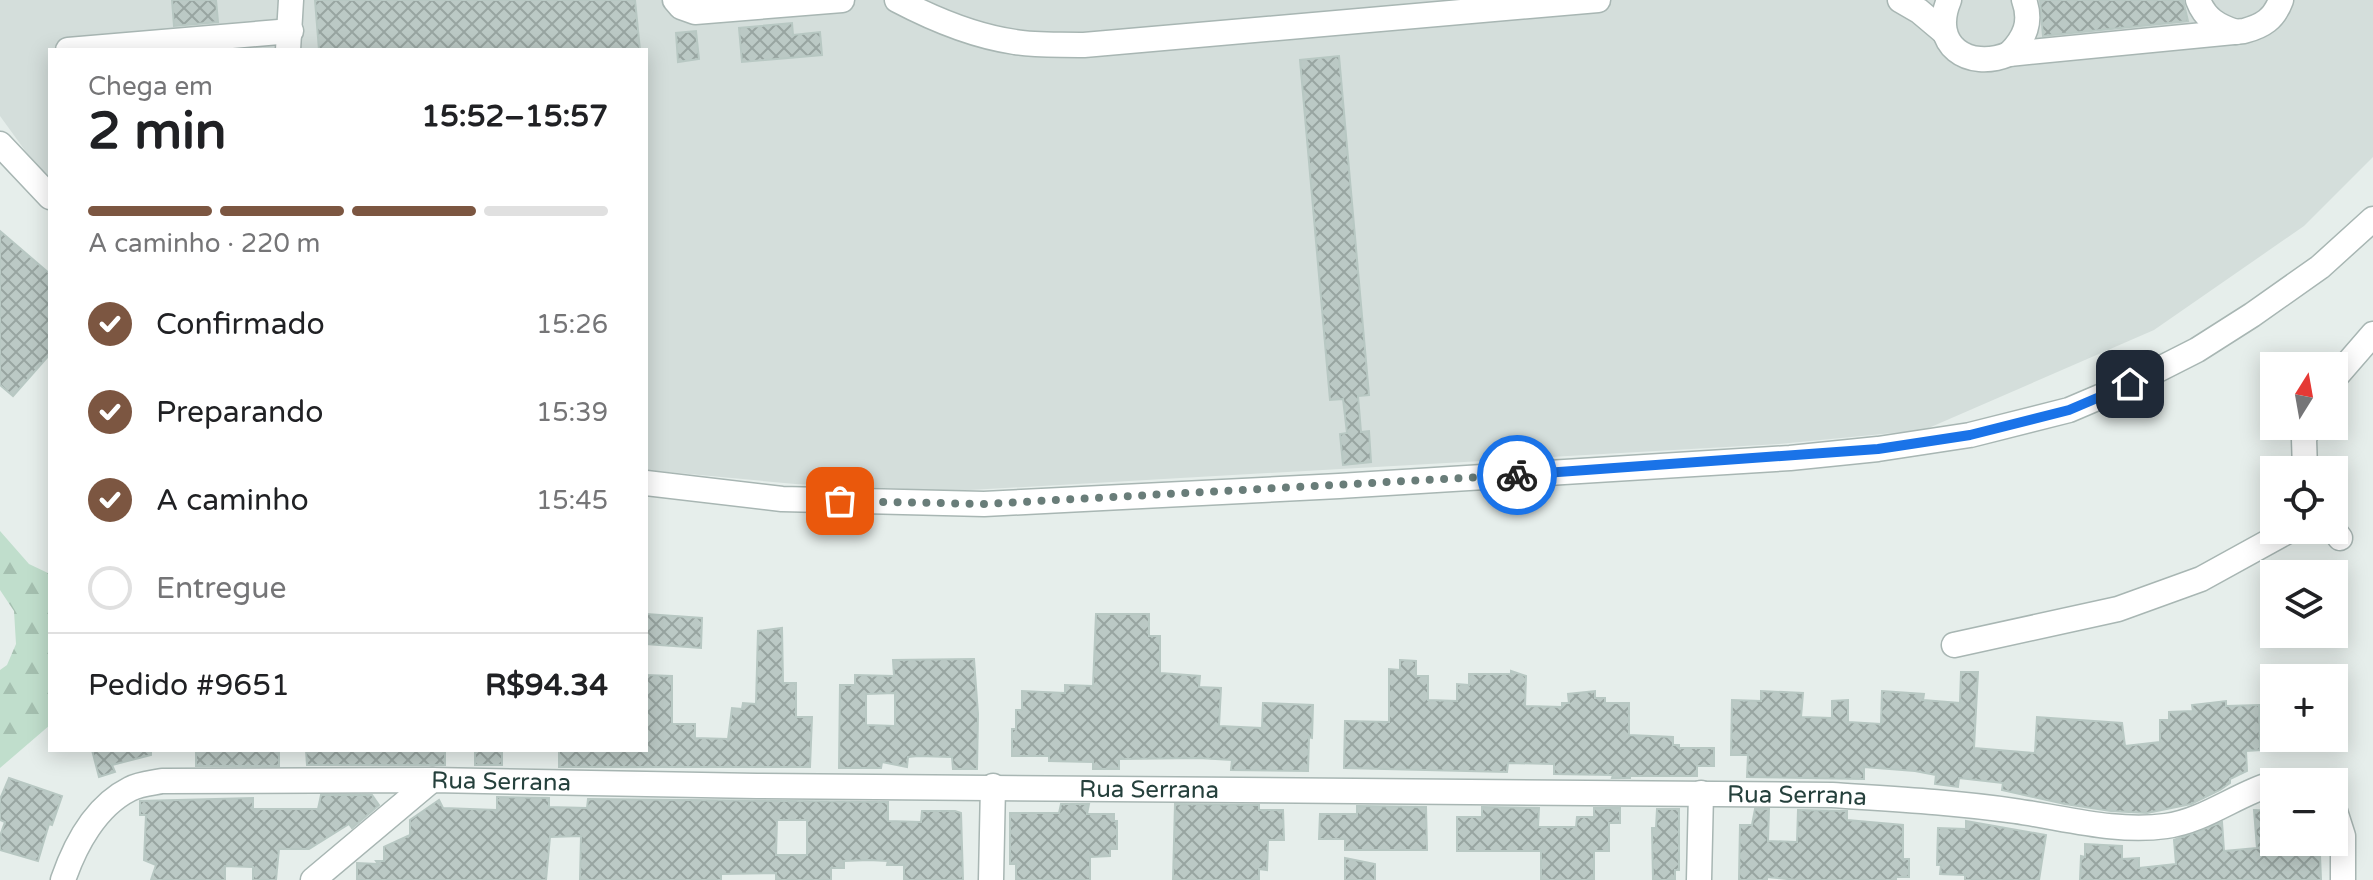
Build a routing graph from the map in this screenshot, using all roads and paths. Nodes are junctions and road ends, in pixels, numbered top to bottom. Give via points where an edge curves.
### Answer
1 (291, 0) edge
2 (675, 0) edge
3 (842, 0) edge
4 (897, 0) edge
5 (1598, 0) edge
6 (1900, 0) edge
7 (1949, 0) edge
8 (2024, 0) edge
9 (2198, 0) edge
10 (2281, 0) edge
11 (1944, 32) junction
12 (2236, 32) junction
13 (289, 40) edge
14 (112, 48) edge
15 (2009, 54) junction
16 (0, 144) edge
17 (48, 195) edge
18 (2373, 219) edge
19 (2373, 334) edge
20 (2348, 363) edge
21 (648, 483) edge
22 (2265, 544) edge
23 (1954, 645) dead end
24 (432, 780) junction
25 (993, 786) junction
26 (2260, 787) edge
27 (1701, 793) junction
28 (2343, 856) edge
29 (63, 880) edge
30 (313, 880) edge
31 (991, 880) edge
32 (1699, 880) edge
33 (2343, 880) edge

1 - 13 street
2 - 3 street via 695,12
4 - 5 street via 967,32 1016,43 1084,45
6 - 11 street
7 - 11 street
8 - 15 street via 2027,26
9 - 12 street via 2209,18
10 - 12 street via 2268,21
11 - 15 street via 1953,47 1980,61
12 - 15 street
13 - 14 street
16 - 17 street
18 - 21 street via 2320,267 2197,350 2069,410 1970,435 1790,458 984,504 782,499
19 - 20 street
22 - 23 street via 2201,579 2118,609
24 - 25 street, Rua Serrana
24 - 29 street, Rua Serrana via 162,781 132,787 88,827
24 - 30 street
25 - 27 street, Rua Serrana
25 - 31 street
26 - 27 street, Rua Serrana via 2191,819 2147,828 1885,798
27 - 32 street
28 - 33 street

